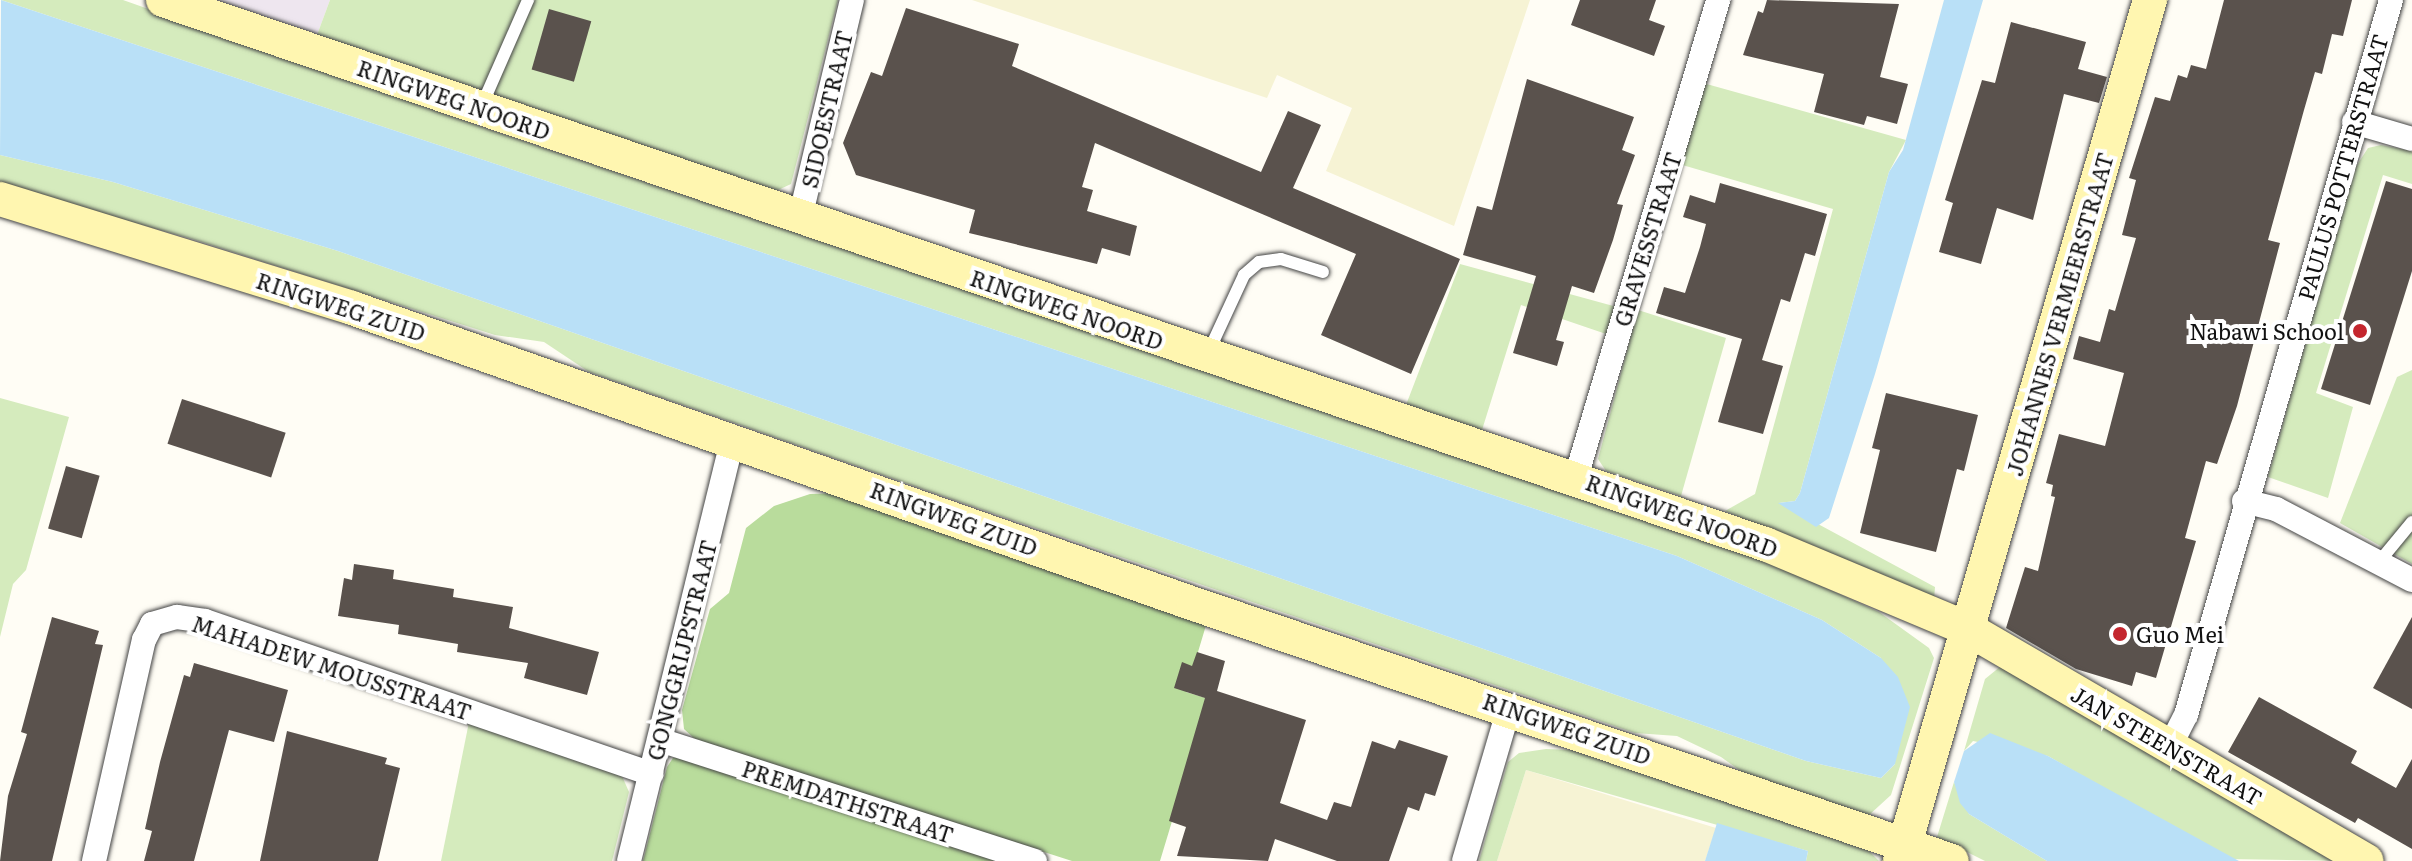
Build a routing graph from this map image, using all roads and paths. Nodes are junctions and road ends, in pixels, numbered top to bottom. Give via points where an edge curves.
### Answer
1 (164, 0) edge
2 (528, 0) edge
3 (852, 0) edge
4 (1718, 0) edge
5 (2150, 0) edge
6 (2391, 0) edge
7 (480, 108) junction
8 (2354, 122) junction
9 (2412, 139) edge
10 (0, 199) edge
11 (800, 218) junction
12 (1323, 272) dead end
13 (1207, 356) junction
14 (733, 438) junction
15 (1576, 477) junction
16 (2244, 501) junction
17 (2412, 522) edge
18 (2379, 562) junction
19 (2412, 580) edge
20 (1968, 629) junction
21 (1509, 708) junction
22 (660, 740) junction
23 (2169, 748) junction
24 (651, 774) junction
25 (1903, 852) edge
26 (94, 861) edge
27 (629, 861) edge
28 (1035, 861) edge
29 (1464, 861) edge
30 (1952, 861) edge
31 (2366, 861) edge

1 - 7 street, RINGWEG NOORD
2 - 7 lane
3 - 11 street, SIDOESTRAAT
4 - 15 street, GRAVESSTRAAT
5 - 20 street, JOHANNES VERMEERSTRAAT
6 - 8 street, PAULUS POTTERSTRAAT
7 - 11 street, RINGWEG NOORD
8 - 9 street
8 - 16 street, PAULUS POTTERSTRAAT
10 - 14 street, RINGWEG ZUID via 352,308
11 - 13 street, RINGWEG NOORD
12 - 13 lane via 1281,259 1259,262 1244,275
13 - 15 street, RINGWEG NOORD
14 - 21 street, RINGWEG ZUID via 1194,604
14 - 22 street, GONGGRIJPSTRAAT
15 - 20 street, RINGWEG NOORD via 1765,544
16 - 18 street via 2276,509
16 - 23 street, PAULUS POTTERSTRAAT via 2186,715
17 - 18 lane
18 - 19 street
20 - 23 street, JAN STEENSTRAAT
20 - 25 street, JOHANNES VERMEERSTRAAT
21 - 25 street, RINGWEG ZUID
21 - 29 street
22 - 24 street, GONGGRIJPSTRAAT
22 - 28 street, PREMDATHSTRAAT
23 - 31 street, JAN STEENSTRAAT
24 - 26 street, MAHADEW MOUSSTRAAT via 205,621 177,617 152,624 144,640
24 - 27 street, GONGGRIJPSTRAAT
25 - 30 street, RINGWEG ZUID

